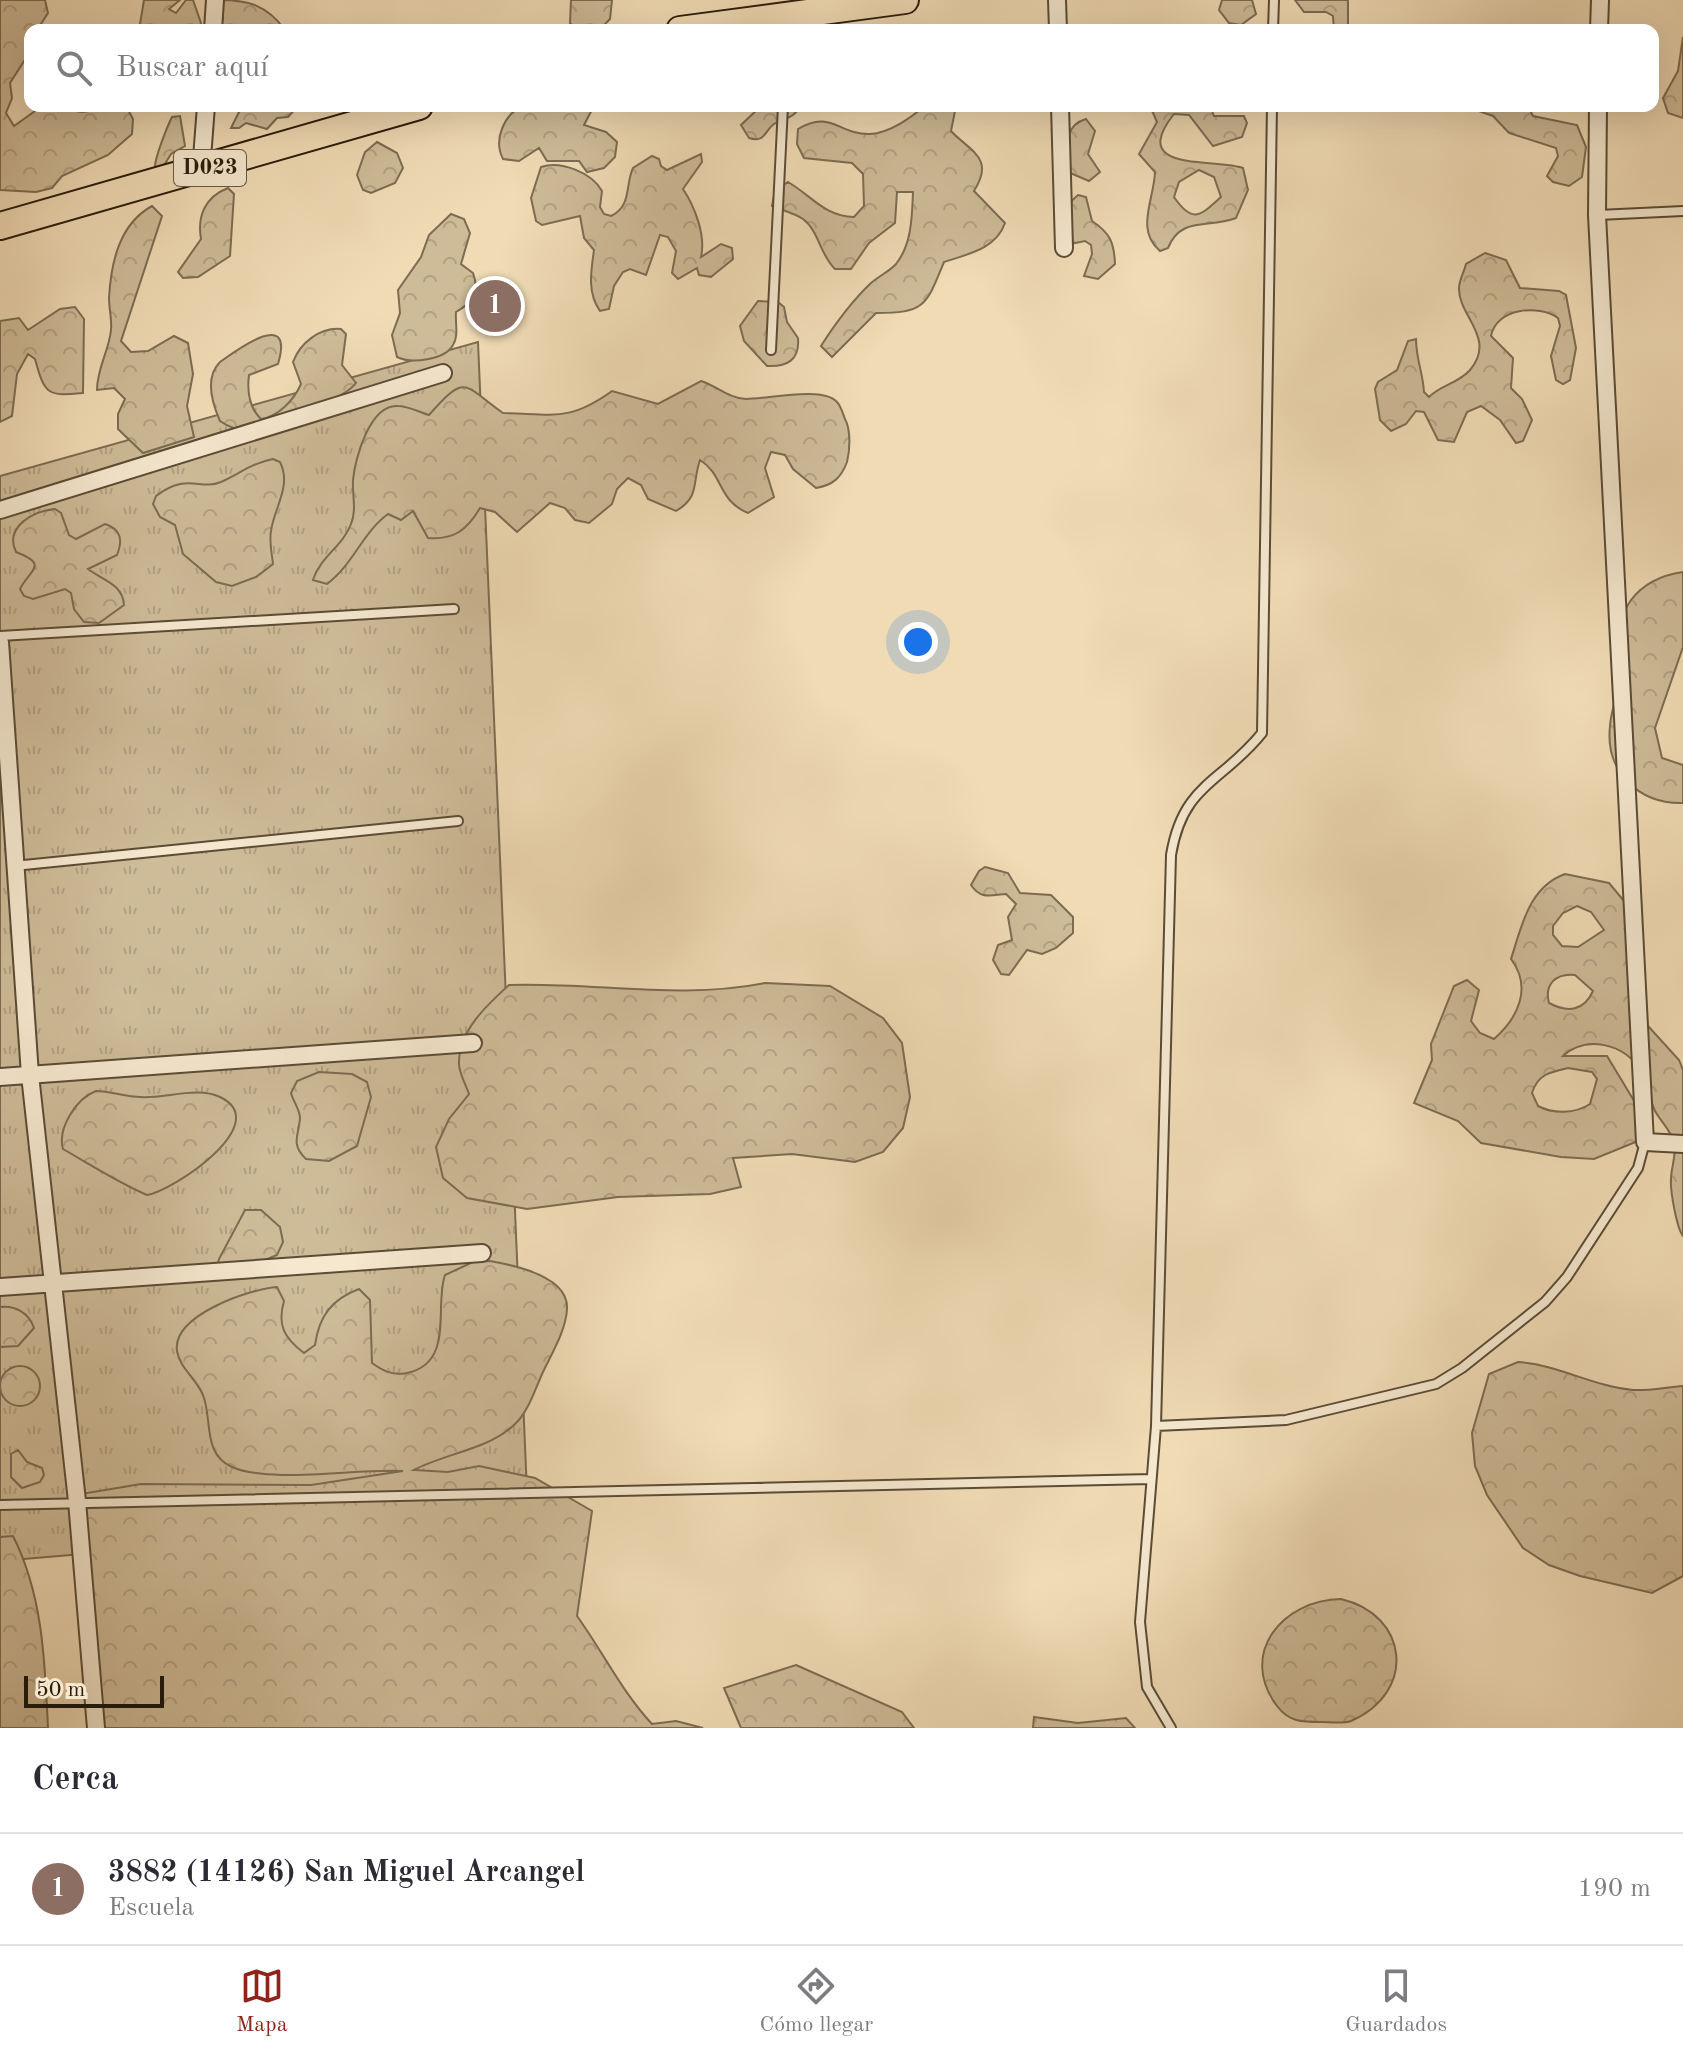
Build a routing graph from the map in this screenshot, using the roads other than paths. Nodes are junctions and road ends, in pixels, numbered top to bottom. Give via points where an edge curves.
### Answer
1 (215, 0) edge
2 (905, 0) edge
3 (1057, 0) edge
4 (1274, 0) edge
5 (1600, 0) edge
6 (787, 22) edge
7 (213, 24) edge
8 (760, 24) edge
9 (1058, 24) edge
10 (1273, 24) edge
11 (1599, 24) edge
12 (206, 112) edge
13 (399, 112) edge
14 (783, 112) edge
15 (1060, 112) edge
16 (1272, 112) edge
17 (1598, 112) edge
18 (201, 171) junction
19 (1683, 211) edge
20 (1597, 215) junction
21 (0, 226) edge
22 (1064, 248) dead end
23 (771, 350) dead end
24 (443, 373) dead end
25 (0, 510) edge
26 (454, 609) dead end
27 (0, 636) edge
28 (0, 642) edge
29 (458, 821) dead end
30 (14, 866) junction
31 (473, 1043) dead end
32 (30, 1075) junction
33 (0, 1077) edge
34 (1645, 1142) junction
35 (1683, 1144) edge
36 (482, 1253) dead end
37 (51, 1283) junction
38 (0, 1287) edge
39 (1156, 1426) junction
40 (1151, 1479) junction
41 (77, 1501) junction
42 (0, 1505) edge
43 (96, 1728) edge
44 (1171, 1728) edge

1 - 7 street
2 - 6 main road
3 - 9 street
4 - 10 lane
5 - 11 street
6 - 8 main road
12 - 18 street
13 - 18 main road, D023
14 - 23 lane
15 - 22 street
16 - 39 lane via 1265,711 1262,733 1248,750 1184,808 1171,855
17 - 20 street
18 - 21 main road, D023
19 - 20 lane
20 - 34 street
24 - 25 street
26 - 27 lane
28 - 30 street
29 - 30 lane
30 - 32 street
31 - 32 street
32 - 33 street
32 - 37 street
34 - 35 street
34 - 39 lane via 1638,1168 1567,1277 1545,1302 1436,1384 1286,1420
36 - 37 street
37 - 38 street
37 - 41 street
39 - 40 lane
40 - 41 lane
40 - 44 lane via 1140,1622 1147,1687
41 - 42 lane
41 - 43 street

